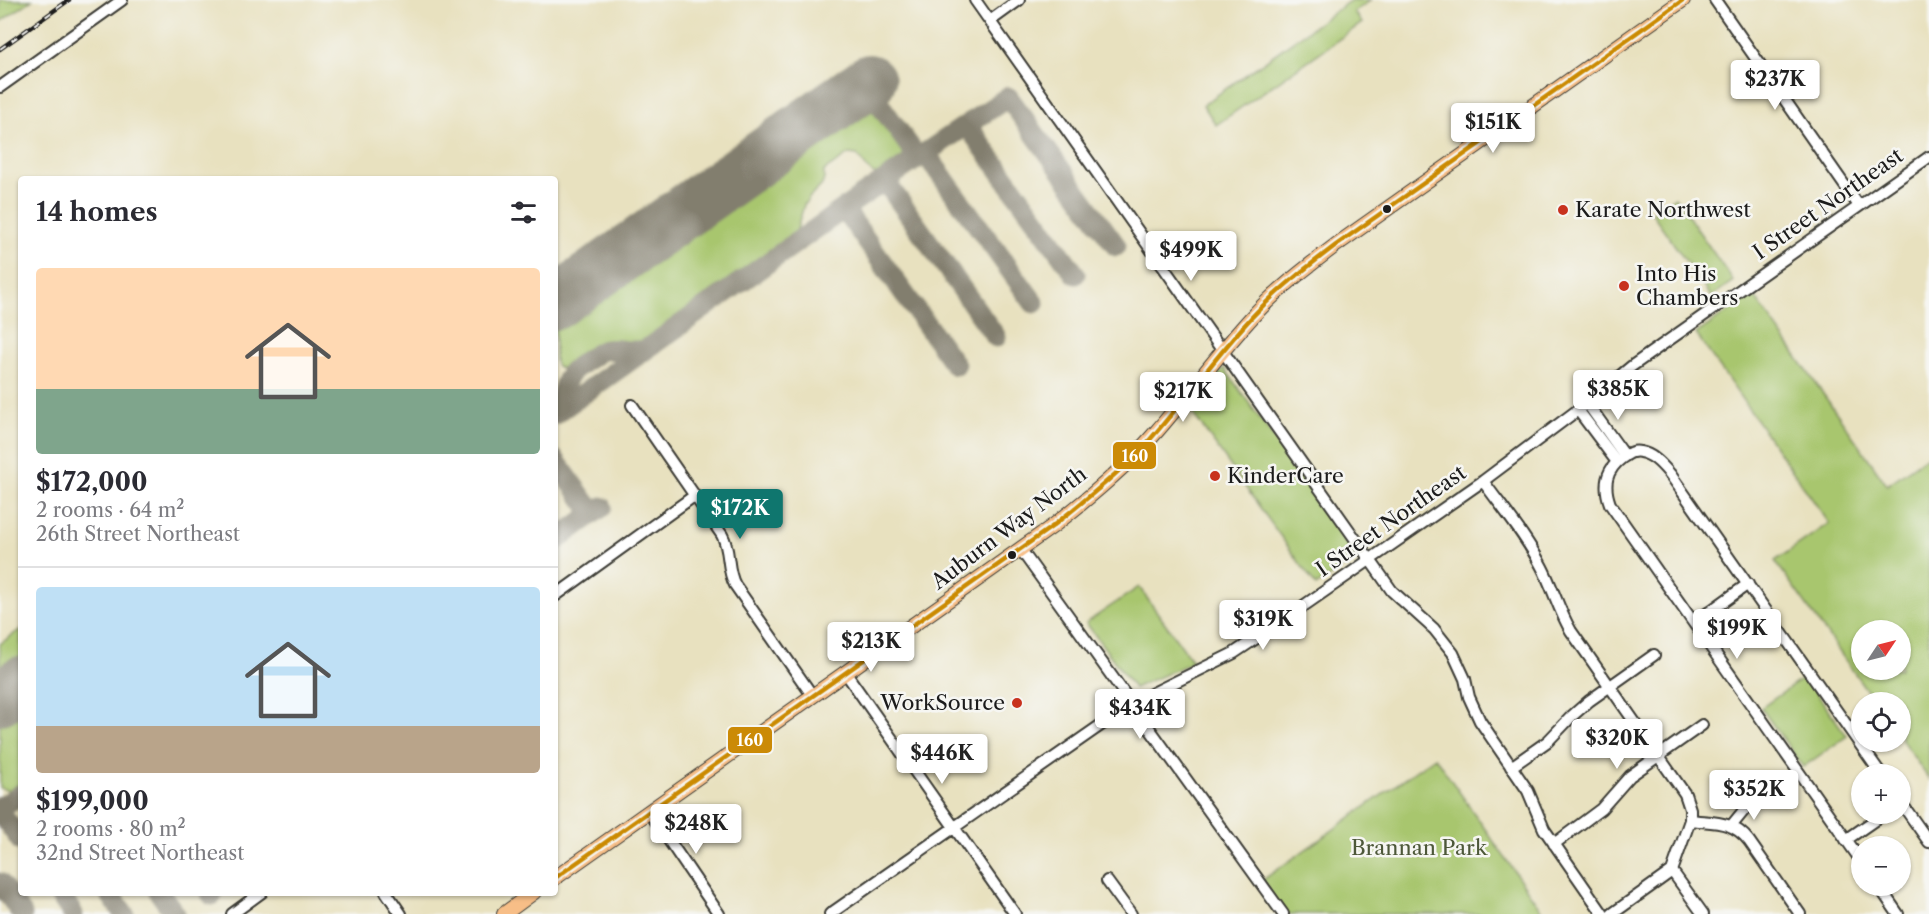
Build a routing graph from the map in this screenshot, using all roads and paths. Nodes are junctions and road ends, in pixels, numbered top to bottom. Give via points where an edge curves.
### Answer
1 (122, 0) edge
2 (975, 0) edge
3 (1019, 0) edge
4 (1683, 0) edge
5 (1715, 0) edge
6 (990, 21) junction
7 (0, 87) edge
8 (1929, 157) edge
9 (1859, 206) junction
10 (1222, 351) junction
11 (1587, 403) junction
12 (632, 405) dead end
13 (1578, 410) junction
14 (1621, 459) junction
15 (1483, 481) junction
16 (694, 496) junction
17 (1021, 550) junction
18 (1370, 560) junction
19 (1748, 584) junction
20 (558, 594) edge
21 (1694, 623) junction
22 (1654, 655) dead end
23 (845, 672) junction
24 (1610, 686) junction
25 (812, 695) junction
26 (1132, 704) junction
27 (1702, 725) dead end
28 (1659, 756) junction
29 (1874, 764) edge
30 (1511, 767) junction
31 (1754, 798) dead end
32 (649, 811) junction
33 (1911, 816) edge
34 (1690, 820) junction
35 (1869, 824) edge
36 (1732, 825) junction
37 (954, 827) junction
38 (1846, 840) junction
39 (1929, 842) edge
40 (1554, 844) junction
41 (1851, 847) edge
42 (1672, 871) junction
43 (558, 876) edge
44 (1107, 881) dead end
45 (257, 896) edge
46 (389, 896) edge
47 (529, 896) edge
48 (1886, 896) edge
49 (1128, 913) edge
50 (232, 914) edge
51 (401, 914) edge
52 (504, 914) edge
53 (719, 914) edge
54 (830, 914) edge
55 (1015, 914) edge
56 (1283, 914) edge
57 (1603, 914) edge
58 (1612, 914) edge
59 (1703, 914) edge
60 (1800, 914) edge
61 (1898, 914) edge

1 - 7 street
2 - 6 street
3 - 6 street
4 - 10 main road, Auburn Way North via 1308,267 1264,304
5 - 9 street
6 - 10 street
8 - 9 street, I Street Northeast
9 - 11 street, I Street Northeast via 1632,366
10 - 17 main road, Auburn Way North via 1124,466
10 - 18 street
11 - 13 street, I Street Northeast
11 - 14 street
12 - 16 street
13 - 14 street
13 - 15 street, I Street Northeast
14 - 19 street via 1631,452 1642,452 1657,460
14 - 21 street via 1607,474 1610,504
15 - 18 street, I Street Northeast
15 - 24 street via 1529,545 1564,620
16 - 20 street
16 - 25 street via 726,542 728,568 735,585
17 - 23 main road, Auburn Way North
17 - 26 street
18 - 26 street, I Street Northeast via 1233,653
18 - 30 street via 1392,591 1453,652 1476,715
19 - 21 street
19 - 29 street
21 - 38 street
22 - 24 street
23 - 25 main road, Auburn Way North
23 - 37 street
24 - 28 street
24 - 30 street via 1541,747
25 - 32 main road, Auburn Way North
26 - 37 street, I Street Northeast
26 - 56 street
27 - 28 street
28 - 34 street via 1687,797
28 - 40 street via 1630,776 1601,809
30 - 40 street via 1528,791
31 - 36 street
32 - 43 main road, Auburn Way North
32 - 53 street
33 - 39 street
34 - 36 street
34 - 42 street
35 - 38 street
36 - 60 street via 1746,836
37 - 54 street, I Street Northeast
37 - 55 street
38 - 41 street
40 - 57 street
42 - 58 street
42 - 59 street
44 - 49 street
45 - 50 street
46 - 51 street
47 - 52 main road
48 - 61 street

